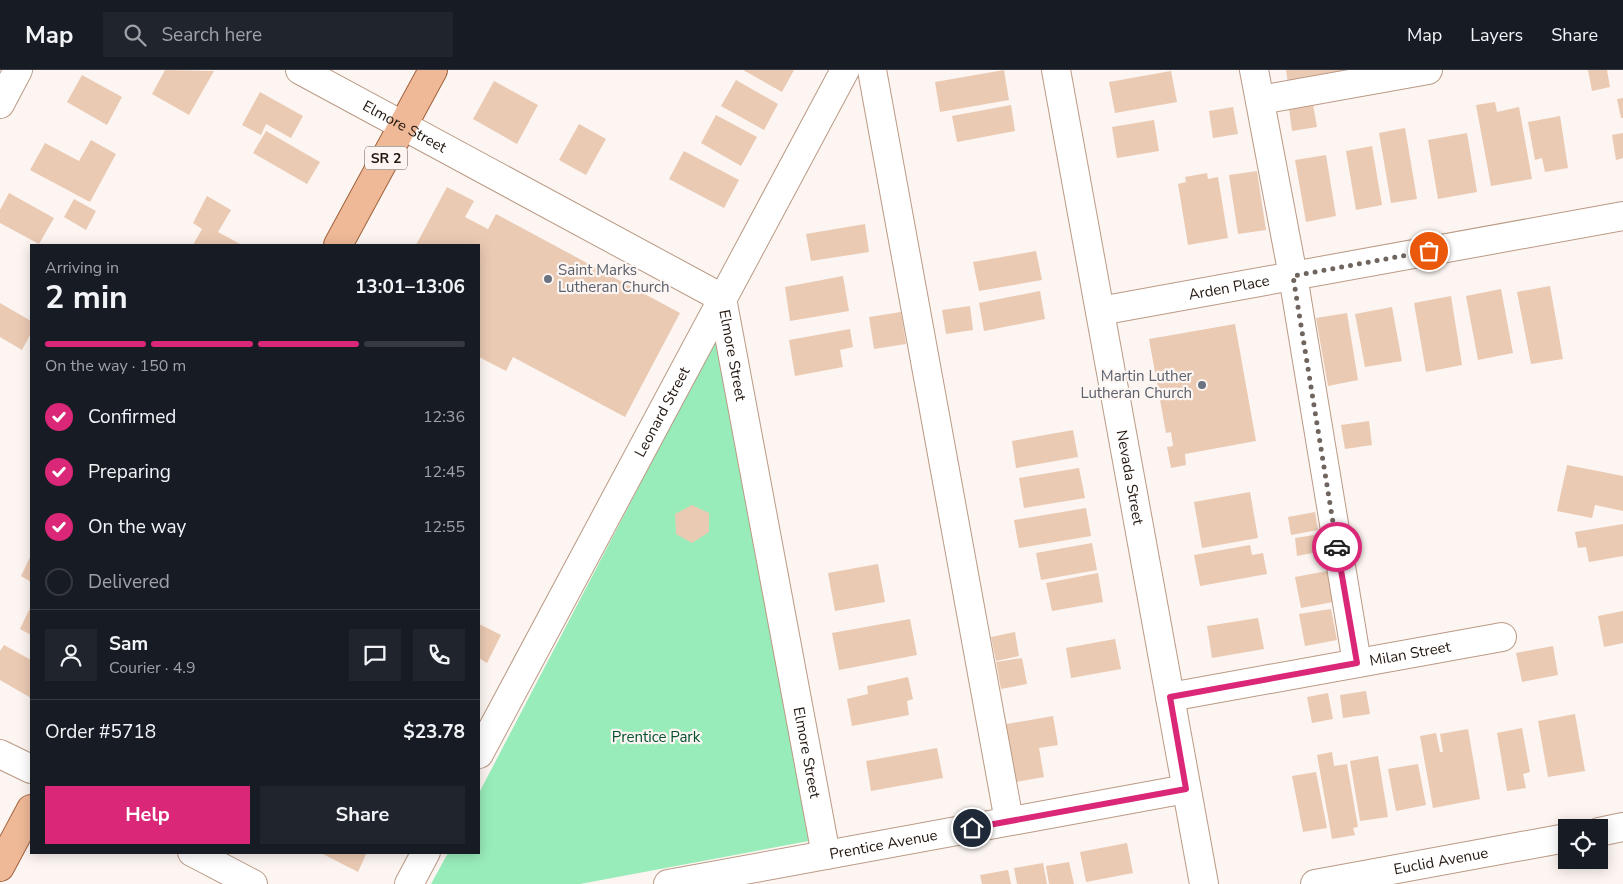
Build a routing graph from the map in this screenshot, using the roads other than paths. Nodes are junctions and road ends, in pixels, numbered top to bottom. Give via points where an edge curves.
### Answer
1 (18, 70) edge
2 (300, 70) edge
3 (433, 70) edge
4 (845, 70) edge
5 (872, 70) edge
6 (1056, 70) edge
7 (1254, 70) edge
8 (1428, 70) edge
9 (1260, 100) junction
10 (0, 104) edge
11 (403, 126) junction
12 (1623, 216) edge
13 (339, 244) edge
14 (1293, 276) junction
15 (722, 298) junction
16 (1100, 311) junction
17 (1502, 637) dead end
18 (1357, 663) junction
19 (1170, 697) junction
20 (480, 752) edge
21 (0, 754) edge
22 (30, 769) edge
23 (1186, 789) junction
24 (30, 810) edge
25 (1008, 821) junction
26 (1623, 827) edge
27 (1608, 830) edge
28 (1558, 840) edge
29 (425, 854) edge
30 (826, 855) junction
31 (0, 867) edge
32 (203, 867) edge
33 (1408, 876) edge
34 (253, 884) edge
35 (409, 884) edge
36 (668, 884) edge
37 (1204, 884) edge
38 (1315, 884) edge

1 - 10 street
2 - 11 street, Elmore Street
3 - 11 main road, SR 2
4 - 15 street, Leonard Street
5 - 25 street
6 - 16 street, Nevada Street
7 - 9 street
8 - 9 street
9 - 14 street
11 - 13 main road, SR 2
11 - 15 street, Elmore Street
12 - 14 street, Arden Place
14 - 16 street, Arden Place
14 - 18 street
15 - 20 street, Leonard Street
15 - 30 street, Elmore Street
16 - 19 street, Nevada Street
17 - 18 street, Milan Street
18 - 19 street, Milan Street
19 - 23 street, Nevada Street
21 - 22 street
23 - 25 street, Prentice Avenue
23 - 37 street, Nevada Street
24 - 31 main road
25 - 30 street, Prentice Avenue
26 - 27 street
28 - 33 street, Euclid Avenue
29 - 35 street
30 - 36 street, Prentice Avenue
32 - 34 street
33 - 38 street, Euclid Avenue

